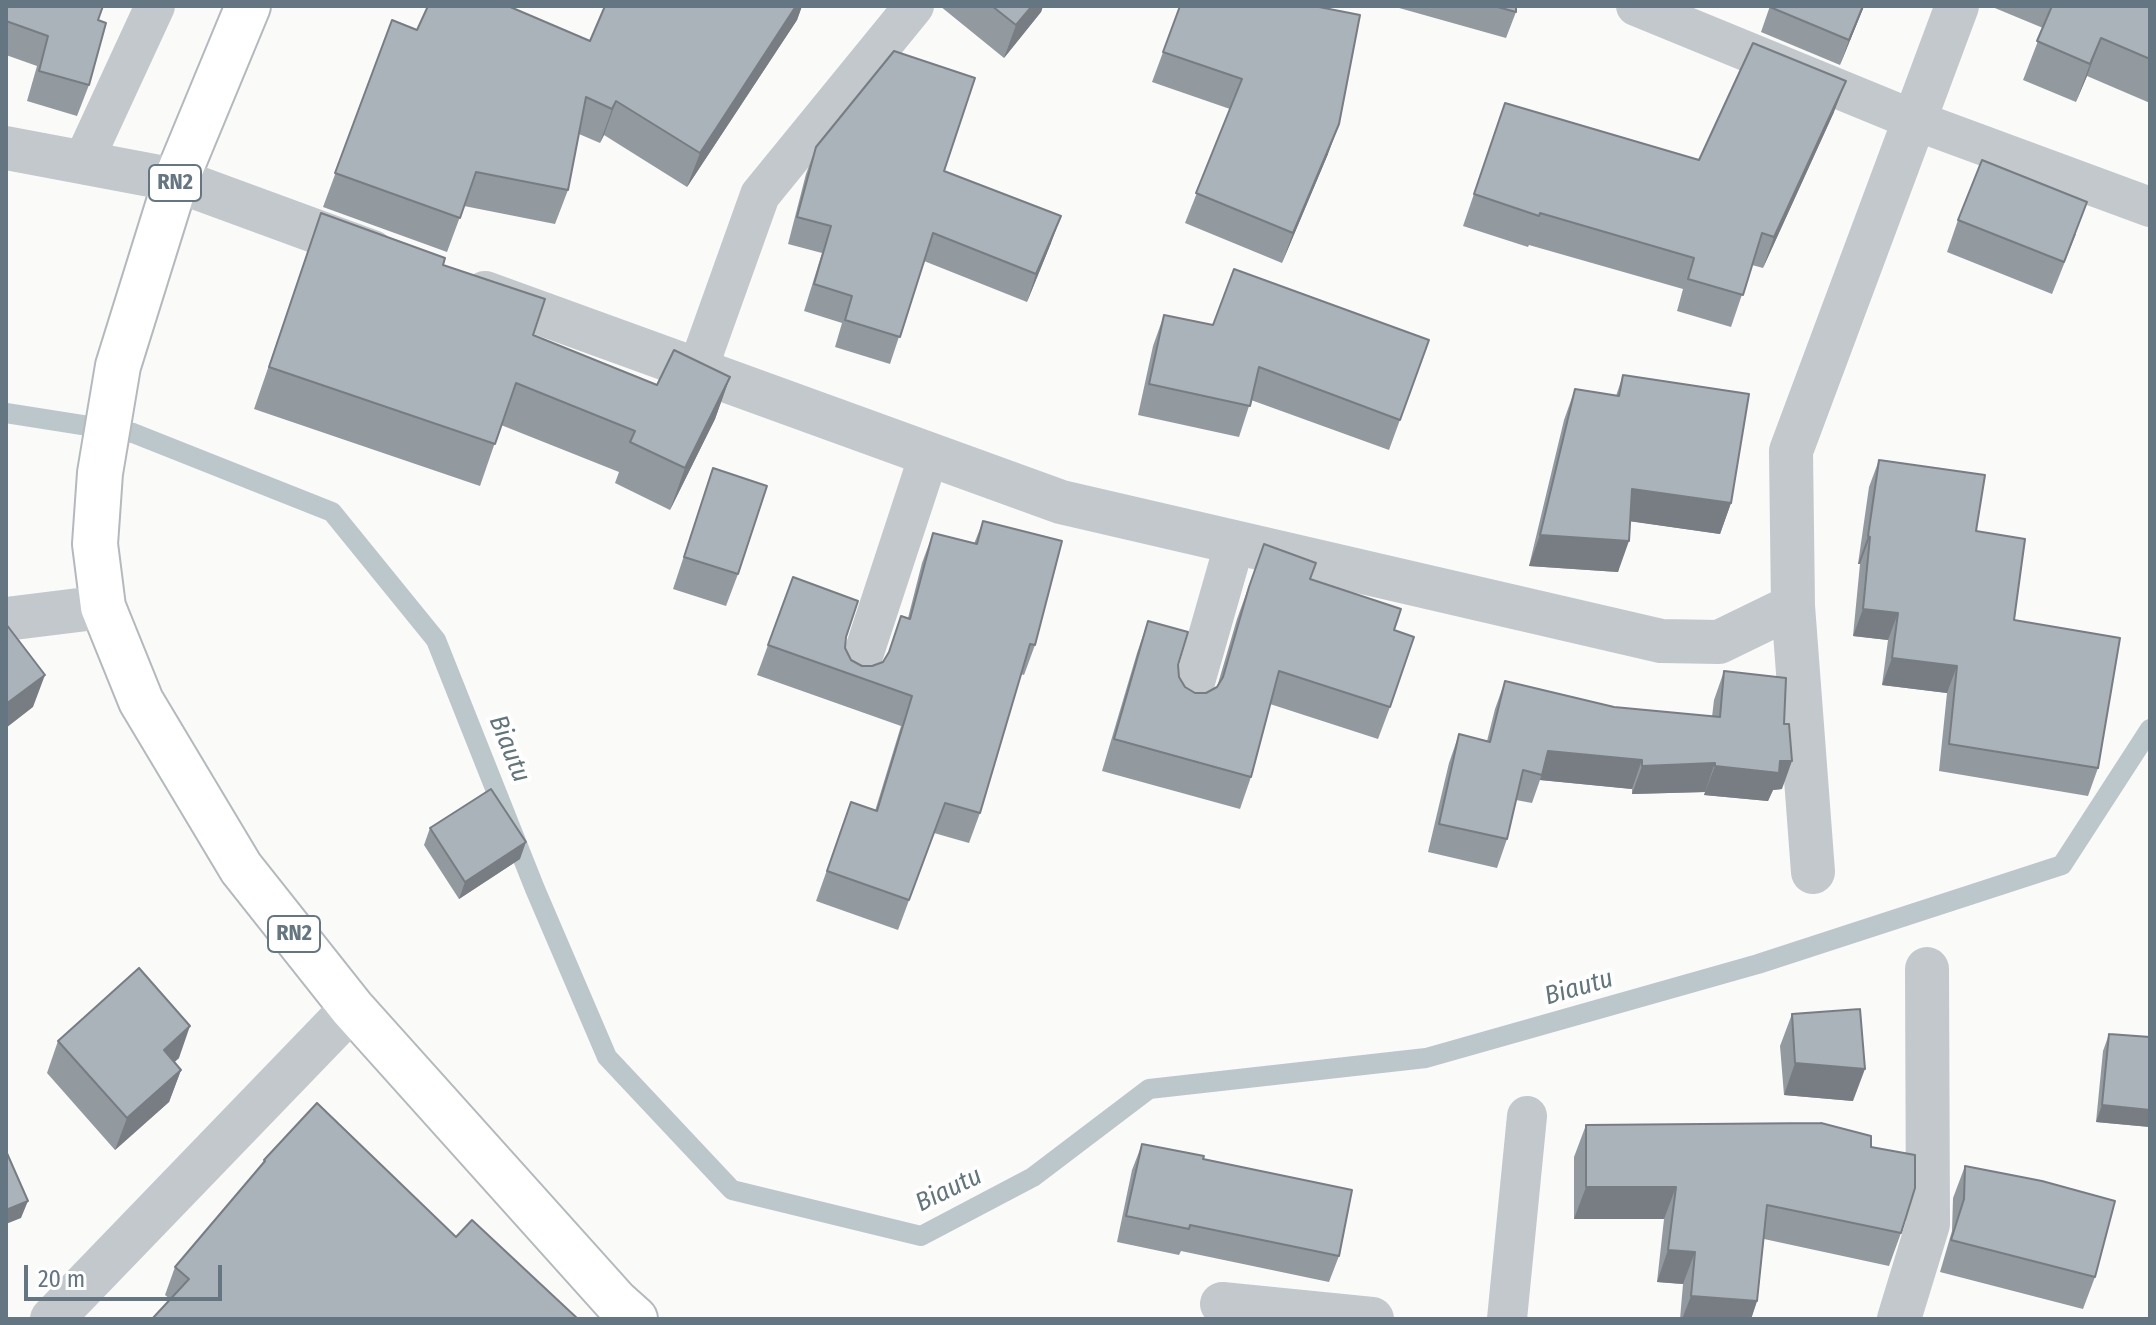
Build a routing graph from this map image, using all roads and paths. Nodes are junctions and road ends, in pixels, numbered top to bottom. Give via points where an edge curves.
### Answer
1 (155, 6) edge
2 (248, 6) edge
3 (914, 6) edge
4 (1636, 6) edge
5 (1957, 6) edge
6 (1914, 120) junction
7 (6, 148) edge
8 (83, 162) junction
9 (176, 180) junction
10 (2150, 207) edge
11 (697, 371) junction
12 (929, 455) junction
13 (1235, 542) junction
14 (1793, 606) junction
15 (103, 607) junction
16 (6, 619) edge
17 (857, 674) edge
18 (1189, 703) edge
19 (1813, 872) dead end
20 (1927, 969) dead end
21 (352, 1008) junction
22 (1527, 1116) dead end
23 (1222, 1304) dead end
24 (620, 1313) edge
25 (52, 1319) edge
26 (1372, 1319) edge
27 (1507, 1319) edge
28 (1899, 1319) edge

1 - 8 lane
2 - 9 highway, RN2
3 - 11 lane via 760,195
4 - 6 lane
5 - 6 street
6 - 10 lane
6 - 14 street via 1791,451
7 - 8 street
8 - 9 street
9 - 11 street
9 - 15 highway, RN2 via 118,366 100,473 95,544
11 - 12 street
12 - 13 street via 1061,502
12 - 17 lane
13 - 14 street via 1661,641 1719,642
13 - 18 lane
14 - 19 street
15 - 16 street
15 - 21 highway, RN2 via 141,701 241,868
20 - 28 street via 1928,1224
21 - 24 highway, RN2
21 - 25 street
22 - 27 lane
23 - 26 street

